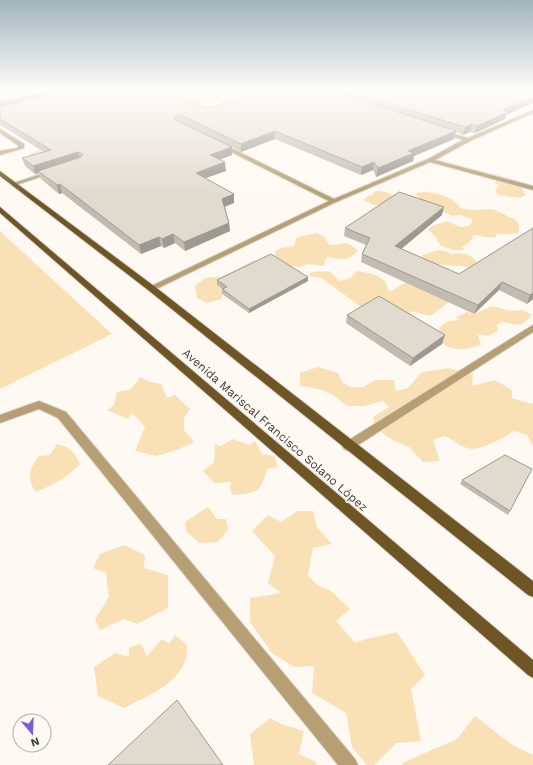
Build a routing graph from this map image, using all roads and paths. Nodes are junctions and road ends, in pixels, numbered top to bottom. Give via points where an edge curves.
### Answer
1 (500, 126) edge
2 (0, 131) edge
3 (439, 131) edge
4 (468, 140) junction
5 (215, 142) edge
6 (0, 154) edge
7 (430, 160) junction
8 (59, 170) edge
9 (0, 173) edge
10 (14, 184) junction
11 (533, 188) edge
12 (334, 201) junction
13 (0, 209) edge
14 (151, 288) junction
15 (533, 328) edge
16 (0, 420) edge
17 (348, 446) junction
18 (533, 590) edge
19 (533, 670) edge
20 (349, 765) edge

1 - 4 street
2 - 6 street via 22,145
3 - 4 street
4 - 7 street
5 - 12 street
7 - 11 street
7 - 12 street
8 - 10 street
9 - 10 main road
10 - 14 main road
12 - 14 street
13 - 19 main road, Avenida Mariscal Francisco Solano López
14 - 17 main road
15 - 17 street
16 - 20 street via 39,405 62,415
17 - 18 main road

